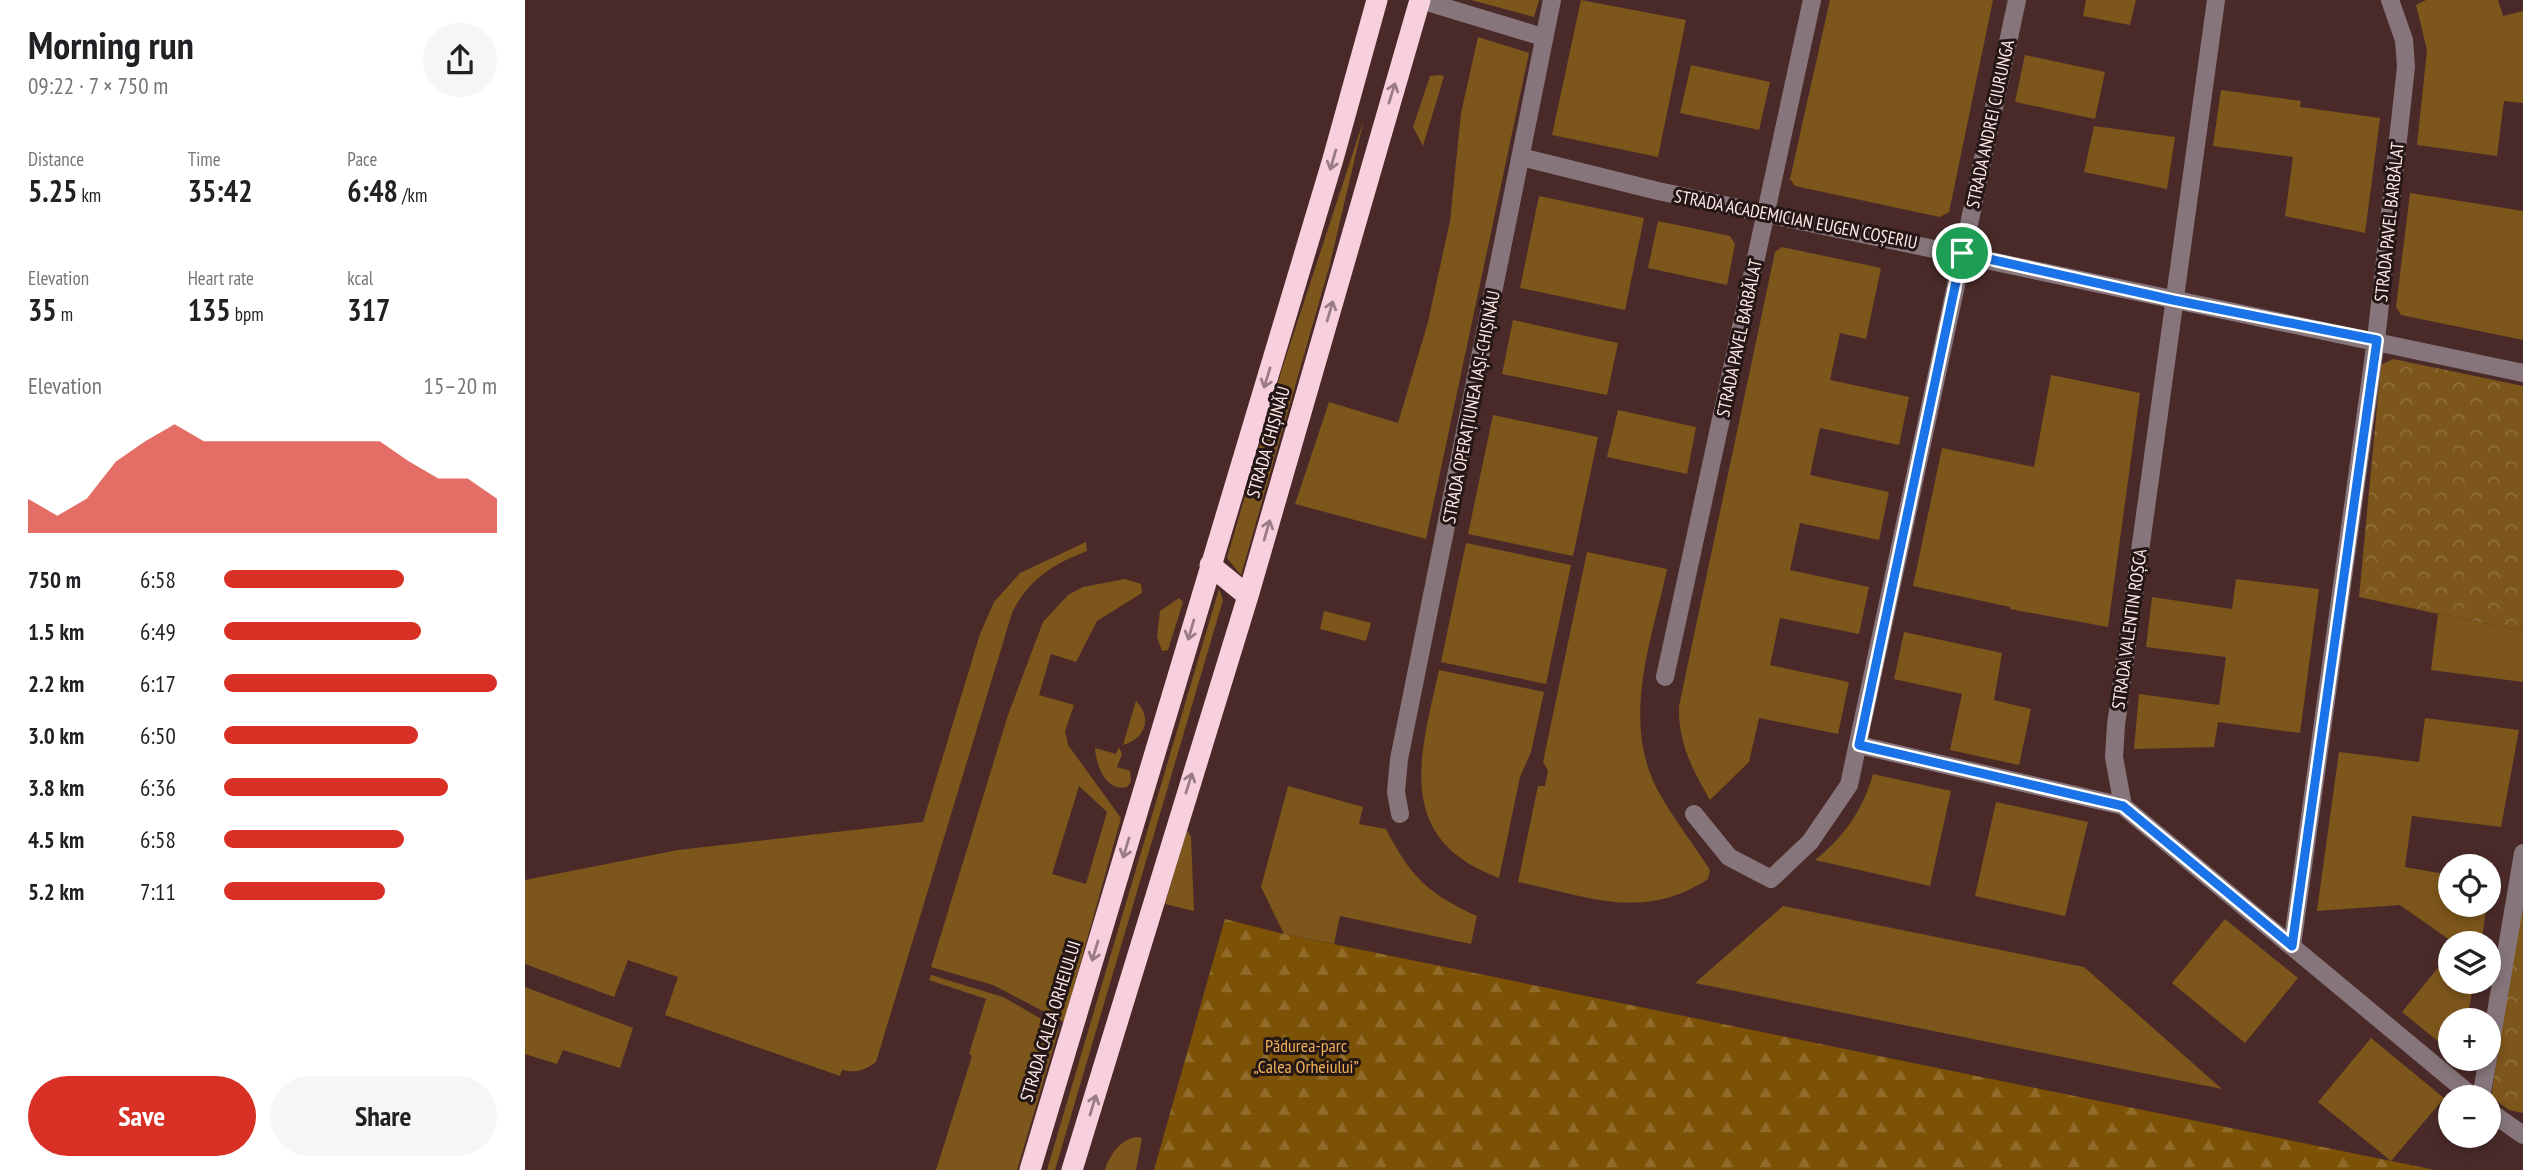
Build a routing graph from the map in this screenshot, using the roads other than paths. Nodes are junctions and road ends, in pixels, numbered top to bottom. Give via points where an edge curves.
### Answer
1 (1377, 0) edge
2 (1420, 0) edge
3 (1552, 0) edge
4 (1812, 0) edge
5 (2017, 0) edge
6 (2216, 0) edge
7 (2390, 0) edge
8 (1543, 37) junction
9 (1521, 157) junction
10 (1766, 212) junction
11 (1962, 253) junction
12 (2173, 300) junction
13 (2377, 340) junction
14 (2523, 373) edge
15 (1210, 565) junction
16 (1248, 596) junction
17 (1665, 677) dead end
18 (1859, 745) junction
19 (2123, 806) junction
20 (1401, 814) dead end
21 (1694, 814) dead end
22 (2523, 853) edge
23 (1115, 885) joint
24 (2292, 946) junction
25 (2496, 1008) edge
26 (2459, 1085) edge
27 (2501, 1119) edge
28 (2523, 1135) edge
29 (1030, 1170) edge
30 (1072, 1170) edge

1 -> 15 highway, STRADA CHIȘINĂU
2 - 8 street
16 -> 2 highway, STRADA CHIȘINĂU
3 - 8 street, STRADA OPERAȚIUNEA IAȘI-CHIȘINĂU
4 - 10 street, STRADA PAVEL BARBĂLAT
5 - 11 street, STRADA ANDREI CIURUNGA
6 - 12 street, STRADA VALENTIN ROȘCA
7 - 13 street, STRADA PAVEL BARBĂLAT via 2404,40 2406,67
8 - 9 street, STRADA OPERAȚIUNEA IAȘI-CHIȘINĂU
9 - 10 street, STRADA ACADEMICIAN EUGEN COȘERIU
9 - 20 street, STRADA OPERAȚIUNEA IAȘI-CHIȘINĂU via 1399,759 1396,792
10 - 11 street, STRADA ACADEMICIAN EUGEN COȘERIU
10 - 17 street, STRADA PAVEL BARBĂLAT
11 - 12 street, STRADA ACADEMICIAN EUGEN COȘERIU
11 - 18 street, STRADA ANDREI CIURUNGA
12 - 13 street, STRADA ACADEMICIAN EUGEN COȘERIU
12 - 19 street, STRADA VALENTIN ROȘCA via 2116,725 2114,757
13 - 14 street, STRADA ACADEMICIAN EUGEN COȘERIU
13 - 24 street, STRADA PAVEL BARBĂLAT
15 - 16 highway
15 -> 23 highway, STRADA CHIȘINĂU
30 -> 16 highway, STRADA CHIȘINĂU
18 - 19 street
18 - 21 street, STRADA ANDREI CIURUNGA via 1849,785 1835,810 1771,879 1729,857
19 - 24 street
22 - 25 street
23 -> 29 highway, STRADA CALEA ORHEIULUI
24 - 26 street
27 - 28 street

